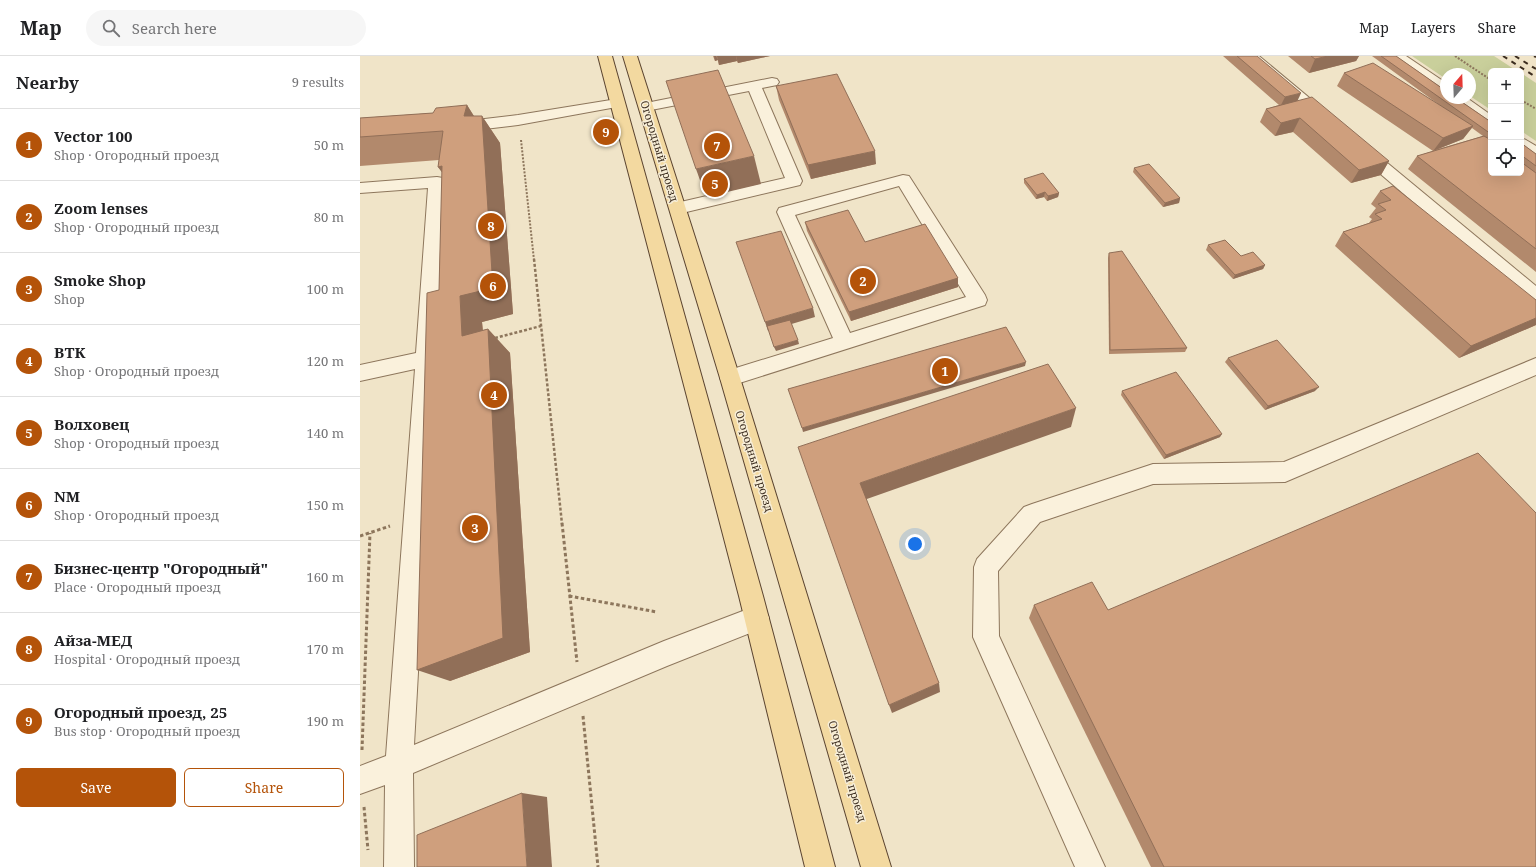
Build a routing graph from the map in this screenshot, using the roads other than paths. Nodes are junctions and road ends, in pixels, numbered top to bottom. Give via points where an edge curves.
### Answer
1 (605, 56) edge
2 (630, 56) edge
3 (1251, 56) edge
4 (1397, 56) edge
5 (772, 82) dead end
6 (754, 86) junction
7 (1440, 86) edge
8 (617, 103) junction
9 (1466, 104) edge
10 (646, 107) junction
11 (1488, 120) edge
12 (444, 128) edge
13 (1524, 145) edge
14 (1536, 153) edge
15 (360, 188) edge
16 (678, 208) junction
17 (1536, 296) edge
18 (845, 342) junction
19 (426, 359) junction
20 (1536, 366) edge
21 (360, 373) edge
22 (730, 378) junction
23 (756, 618) junction
24 (399, 765) junction
25 (361, 780) edge
26 (399, 867) edge
27 (820, 867) edge
28 (876, 867) edge
29 (1090, 867) edge

1 - 8 main road
2 - 10 main road, Огородный проезд
3 - 17 street
4 - 7 street
5 - 6 street
6 - 10 street
6 - 16 street via 794,181
8 - 12 street via 489,125
8 - 23 main road
9 - 11 street
10 - 16 main road, Огородный проезд
13 - 14 street
15 - 19 street via 437,182 442,203
16 - 22 main road, Огородный проезд
18 - 18 street via 785,212 903,180 978,300
18 - 22 street
19 - 21 street
19 - 24 street
20 - 29 street via 1285,472 1153,474 1032,514 986,567 986,637
22 - 28 main road, Огородный проезд
23 - 24 street
23 - 27 main road
24 - 25 street
24 - 26 street

